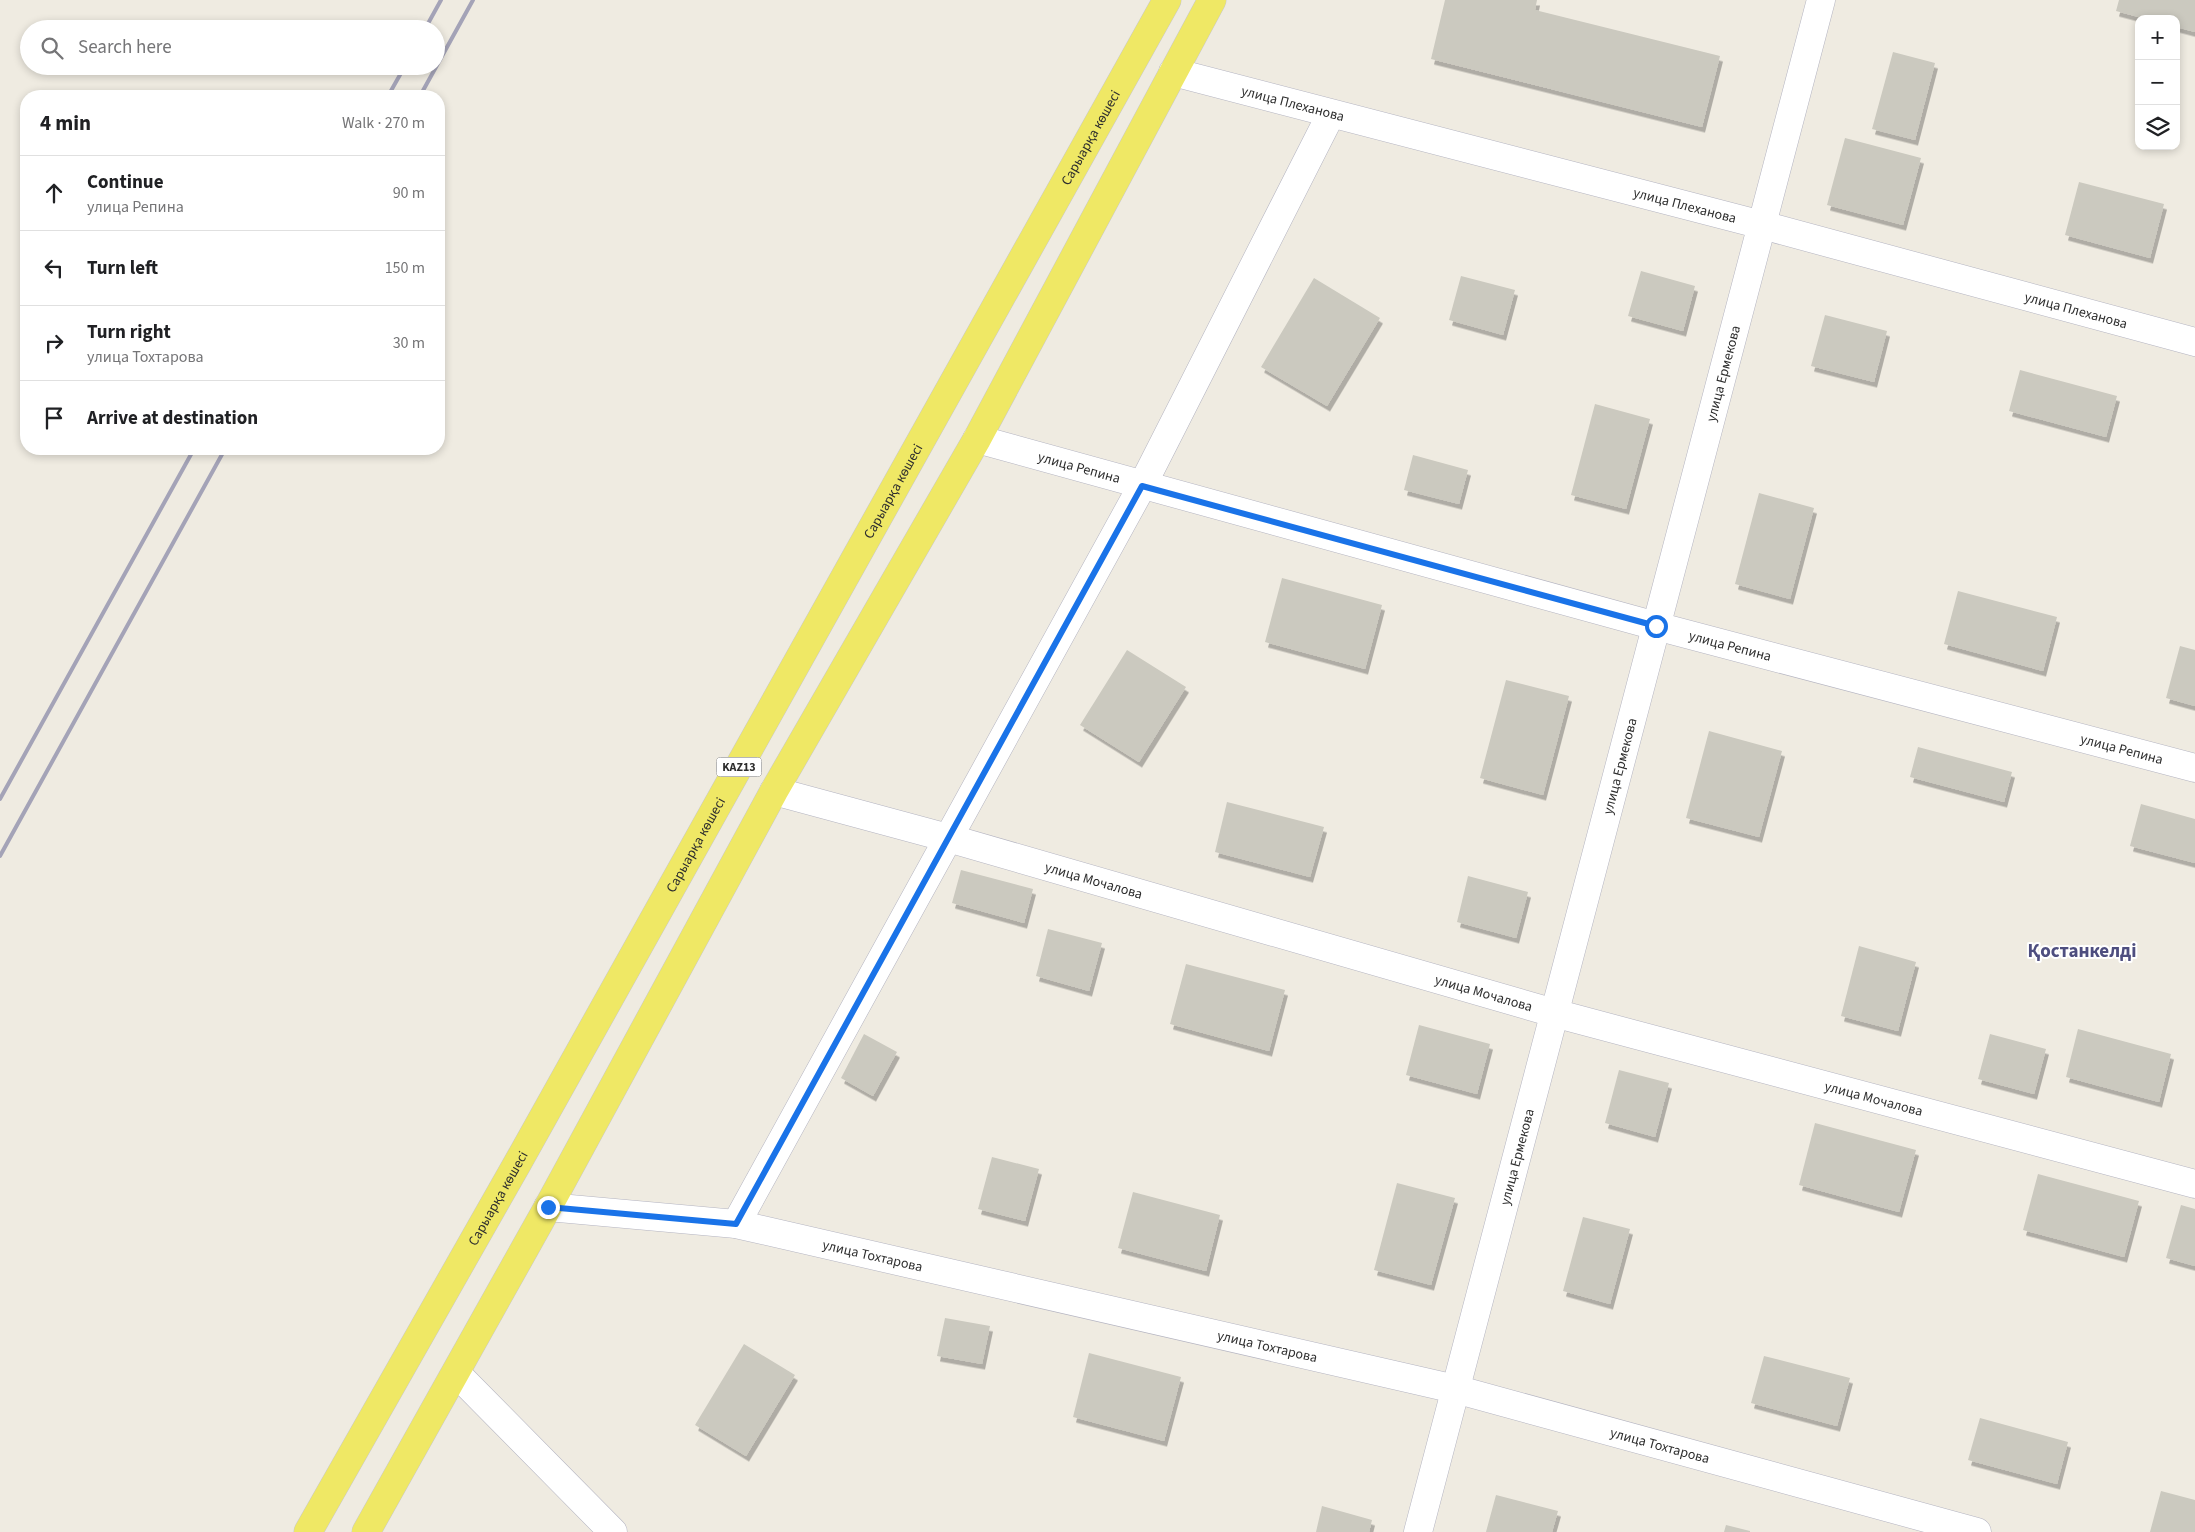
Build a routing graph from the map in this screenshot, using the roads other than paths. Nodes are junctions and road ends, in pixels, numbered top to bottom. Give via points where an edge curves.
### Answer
1 (1166, 0) edge
2 (1212, 0) edge
3 (1821, 0) edge
4 (1173, 72) junction
5 (1331, 114) junction
6 (1762, 224) junction
7 (2195, 342) edge
8 (977, 439) junction
9 (1142, 486) junction
10 (1656, 626) junction
11 (2195, 768) edge
12 (774, 791) junction
13 (948, 838) junction
14 (1554, 1013) junction
15 (2195, 1184) edge
16 (548, 1207) junction
17 (736, 1224) junction
18 (456, 1372) junction
19 (1455, 1389) junction
20 (308, 1532) edge
21 (366, 1532) edge
22 (613, 1532) edge
23 (1418, 1532) edge
24 (1977, 1532) edge

1 - 20 main road, Сарыарқа көшесі / KAZ13
2 - 4 main road, KAZ13
3 - 6 street, улица Ермекова
4 - 5 street, улица Плеханова
4 - 8 main road, KAZ13
5 - 6 street, улица Плеханова
5 - 9 street
6 - 7 street, улица Плеханова
6 - 10 street, улица Ермекова
8 - 9 street, улица Репина
8 - 12 main road, KAZ13
9 - 10 street, улица Репина
9 - 13 street
10 - 11 street, улица Репина
10 - 14 street, улица Ермекова
12 - 13 street, улица Мочалова
12 - 16 main road, KAZ13
13 - 14 street, улица Мочалова
13 - 17 street
14 - 15 street, улица Мочалова
14 - 19 street, улица Ермекова
16 - 17 street, улица Тохтарова
16 - 18 main road, KAZ13
17 - 19 street, улица Тохтарова
18 - 21 main road, KAZ13
18 - 22 street
19 - 23 street, улица Ермекова
19 - 24 street, улица Тохтарова

